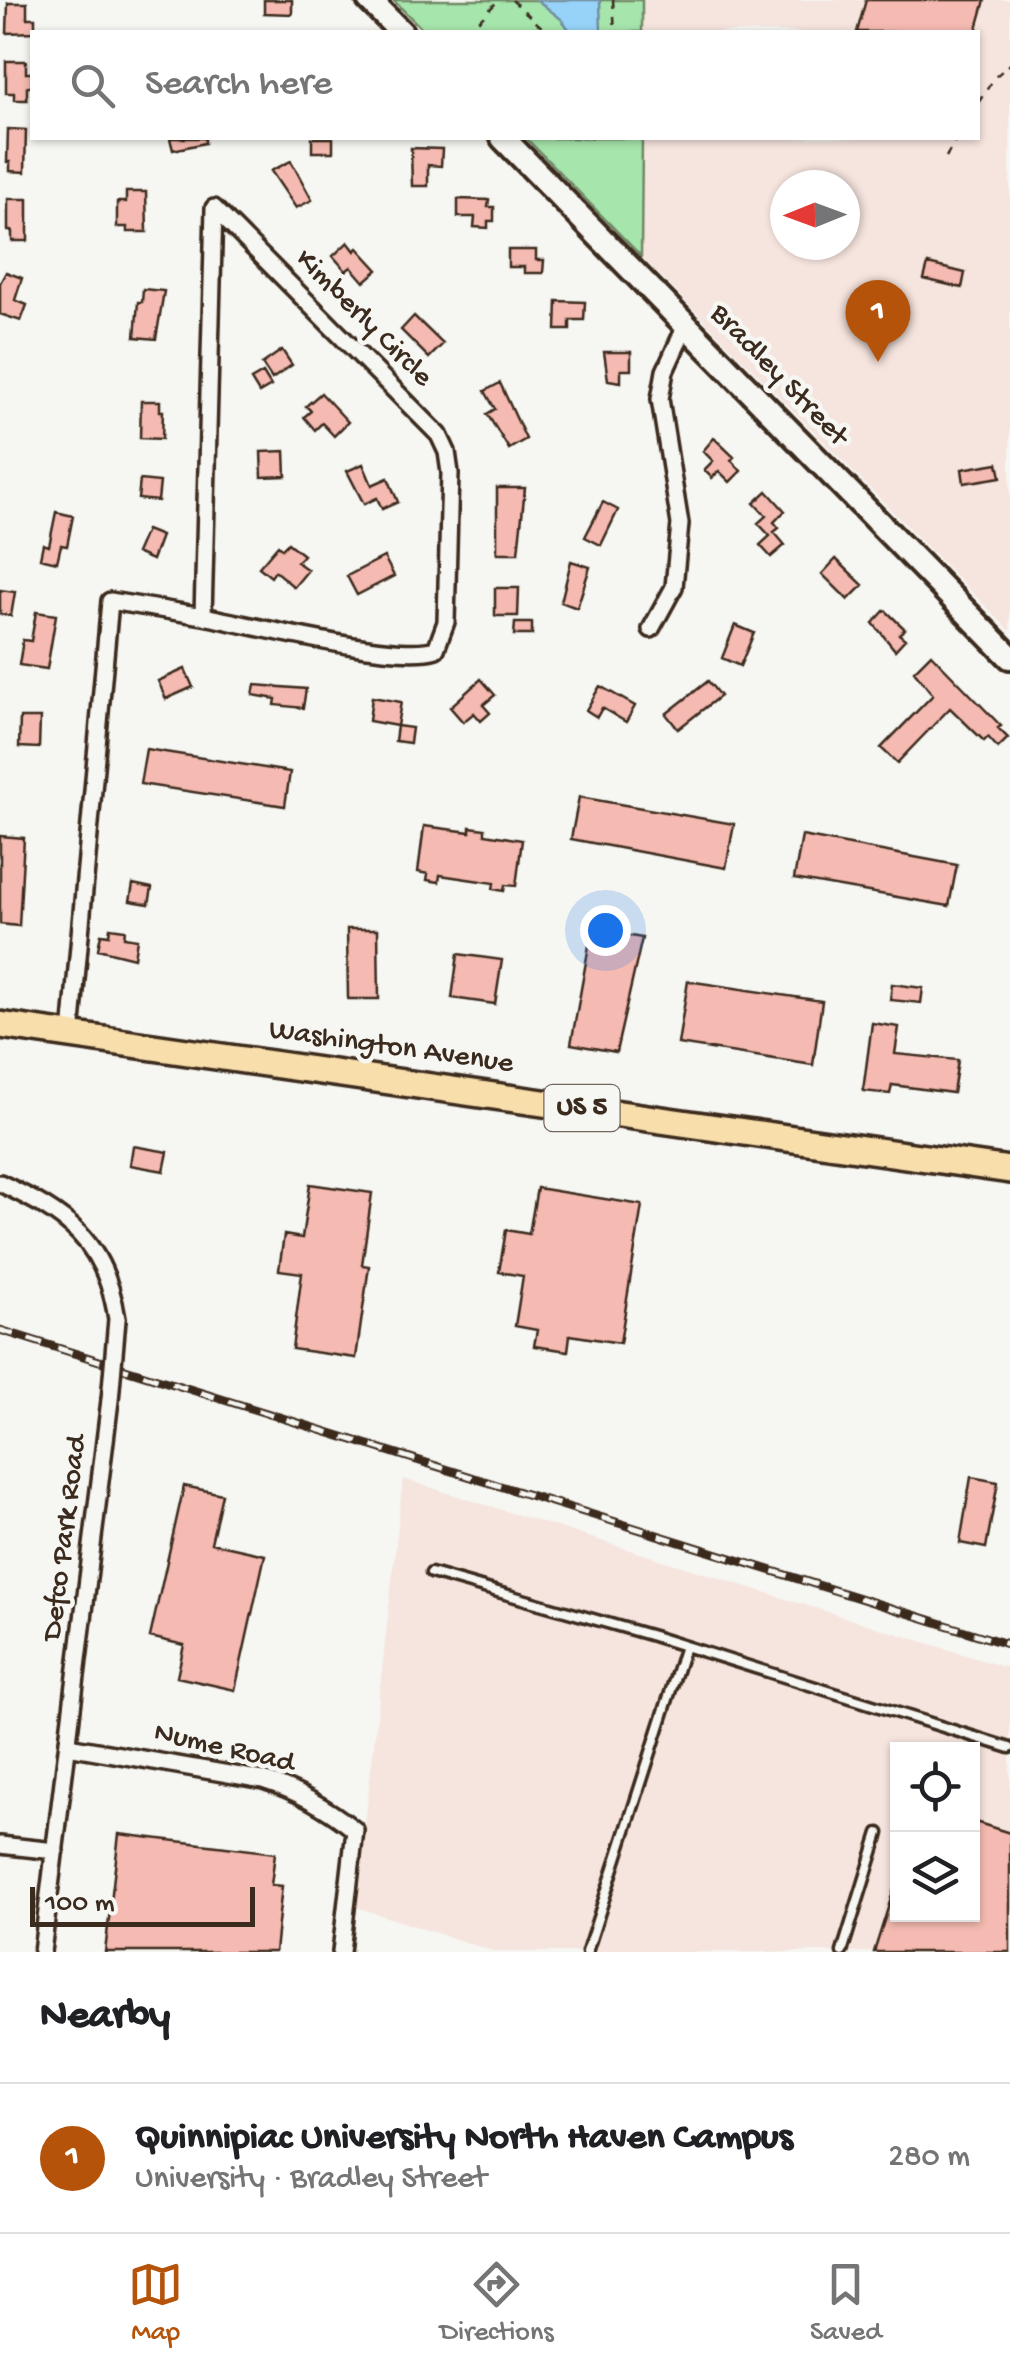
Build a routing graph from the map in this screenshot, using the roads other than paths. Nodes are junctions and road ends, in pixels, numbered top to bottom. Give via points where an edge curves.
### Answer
1 (369, 0) edge
2 (398, 30) edge
3 (505, 140) edge
4 (686, 325) junction
5 (203, 616) junction
6 (651, 629) dead end
7 (1010, 657) edge
8 (0, 1025) edge
9 (70, 1036) junction
10 (1010, 1170) edge
11 (0, 1183) edge
12 (432, 1573) dead end
13 (685, 1646) junction
14 (68, 1746) junction
15 (1010, 1748) edge
16 (879, 1832) dead end
17 (0, 1845) edge
18 (54, 1851) junction
19 (42, 1952) edge
20 (341, 1952) edge
21 (587, 1952) edge
22 (842, 1952) edge

1 - 2 street
3 - 4 street, Bradley Street
4 - 6 street via 660,399 680,524 674,587
4 - 7 street, Bradley Street
5 - 5 street, Kimberly Circle via 206,500 214,208 439,435 450,473 446,604 436,649 385,650
5 - 9 street, Kimberly Circle via 110,601
8 - 9 main road, Washington Avenue / US 5
9 - 10 main road, Washington Avenue / US 5
11 - 14 street, Defco Park Road, bridge via 56,1212 89,1244 104,1266 116,1318
12 - 13 lane
13 - 15 lane
13 - 21 lane
14 - 18 street, Defco Park Road
14 - 20 street, Nume Road via 263,1780 338,1817 355,1830
16 - 22 lane
17 - 18 street
18 - 19 street, Defco Park Road

